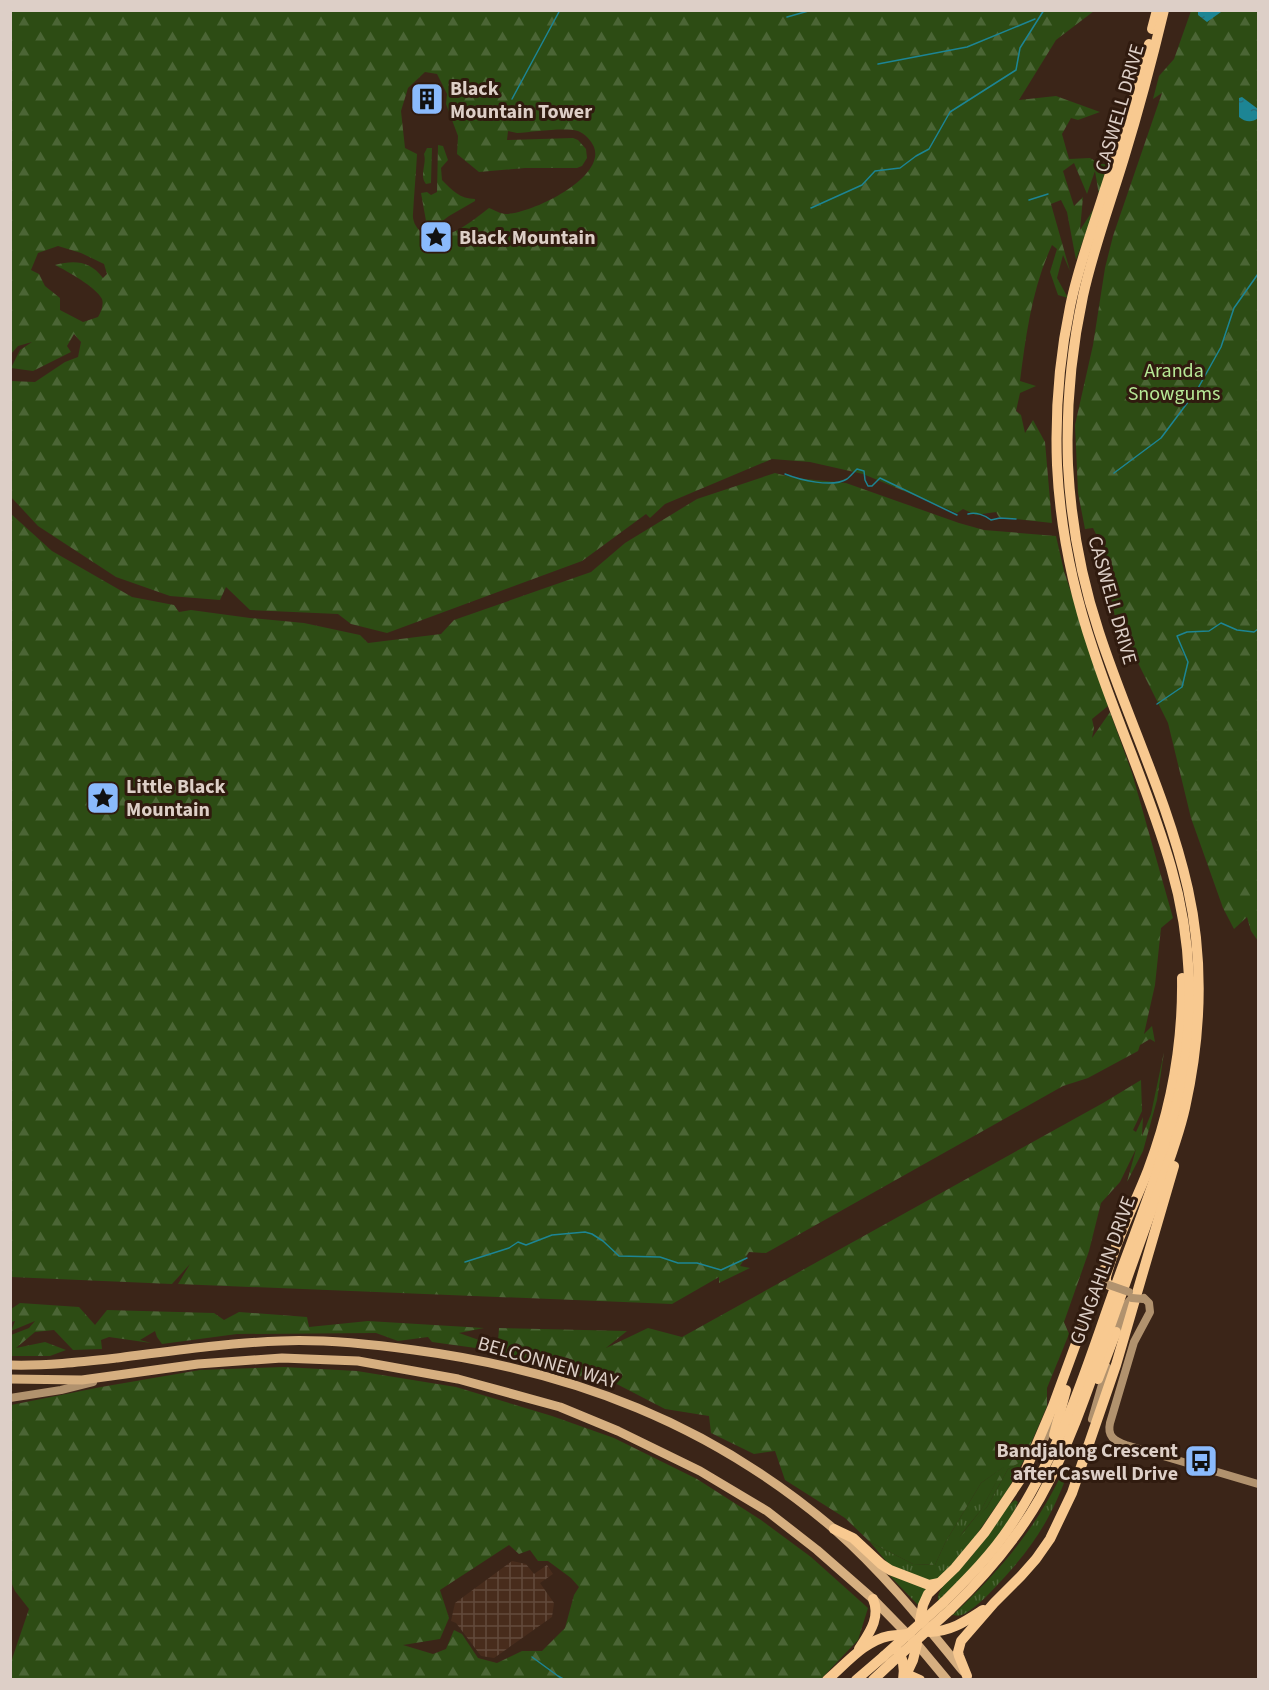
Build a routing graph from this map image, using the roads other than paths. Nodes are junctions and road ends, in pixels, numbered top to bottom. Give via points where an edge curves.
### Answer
1 (1156, 10) edge
2 (1164, 10) edge
3 (1148, 801) junction
4 (1195, 1055) junction
5 (1144, 1180) junction
6 (1109, 1285) junction
7 (1132, 1295) junction
8 (1116, 1332) junction
9 (1080, 1346) junction
10 (12, 1367) edge
11 (115, 1376) junction
12 (10, 1379) edge
13 (10, 1398) edge
14 (1044, 1468) junction
15 (1024, 1474) junction
16 (1258, 1484) edge
17 (1072, 1493) junction
18 (1040, 1498) junction
19 (834, 1529) junction
20 (938, 1585) junction
21 (873, 1599) junction
22 (994, 1603) junction
23 (947, 1606) junction
24 (970, 1619) junction
25 (920, 1620) junction
26 (930, 1632) junction
27 (914, 1637) junction
28 (874, 1642) junction
29 (856, 1654) junction
30 (887, 1660) junction
31 (969, 1678) edge
32 (827, 1680) edge
33 (856, 1680) edge
34 (873, 1680) edge
35 (903, 1680) edge
36 (920, 1680) edge
37 (947, 1680) edge

1 - 3 highway, CASWELL DRIVE via 1139,82 1070,305 1056,420 1059,490 1068,558 1106,688
2 - 4 highway, CASWELL DRIVE via 1139,109 1087,278 1069,392 1068,466 1076,537 1092,608 1173,834 1189,895 1198,968
3 - 5 highway via 1177,911 1182,982 1173,1081
3 - 14 highway, GUNGAHLIN DRIVE via 1183,916 1189,980 1185,1054 1177,1102 1154,1177 1071,1409
4 - 17 highway via 1194,1084 1169,1183 1116,1365
4 - 18 highway, GUNGAHLIN DRIVE via 1172,1153 1076,1419
5 - 6 highway via 1116,1243 1106,1276
5 - 15 highway via 1114,1242
6 - 7 street, bridge
6 - 9 street via 1100,1290
7 - 8 street
7 - 16 street, bridge via 1144,1298 1150,1312 1134,1342 1110,1423 1111,1437 1116,1442
8 - 17 street
8 - 18 highway via 1080,1426 1052,1483
9 - 14 highway
9 - 15 street via 1047,1434 1031,1468
10 - 19 main road, BELCONNEN WAY via 283,1341 362,1343 463,1356 568,1382 672,1423 716,1445
11 - 12 main road, BELCONNEN WAY via 67,1381
11 - 13 street
11 - 21 main road, BELCONNEN WAY via 198,1364 282,1358 358,1361 458,1378 560,1407 700,1471 767,1511
14 - 23 highway, GUNGAHLIN DRIVE via 1004,1535
15 - 20 highway via 985,1532
17 - 22 highway via 1050,1539
18 - 23 highway, GUNGAHLIN DRIVE via 998,1560
19 - 20 highway via 853,1538 890,1570
19 - 25 main road, BELCONNEN WAY
20 - 24 highway via 932,1602 940,1617 952,1623
20 - 25 highway via 926,1599
21 - 27 main road, BELCONNEN WAY
21 - 29 highway via 875,1619
22 - 24 highway
22 - 31 highway via 961,1643 959,1658
23 - 30 highway, GUNGAHLIN DRIVE, bridge
24 - 26 highway via 948,1630
25 - 26 main road, BELCONNEN WAY
25 - 27 main road
26 - 27 main road
26 - 31 main road, BELCONNEN WAY
27 - 28 highway via 890,1636
27 - 35 highway via 913,1660
27 - 37 main road, BELCONNEN WAY
28 - 29 highway
28 - 35 highway via 889,1644 899,1652
29 - 32 highway
30 - 33 highway, GUNGAHLIN DRIVE
30 - 34 highway, GUNGAHLIN DRIVE
35 - 36 highway via 911,1676

